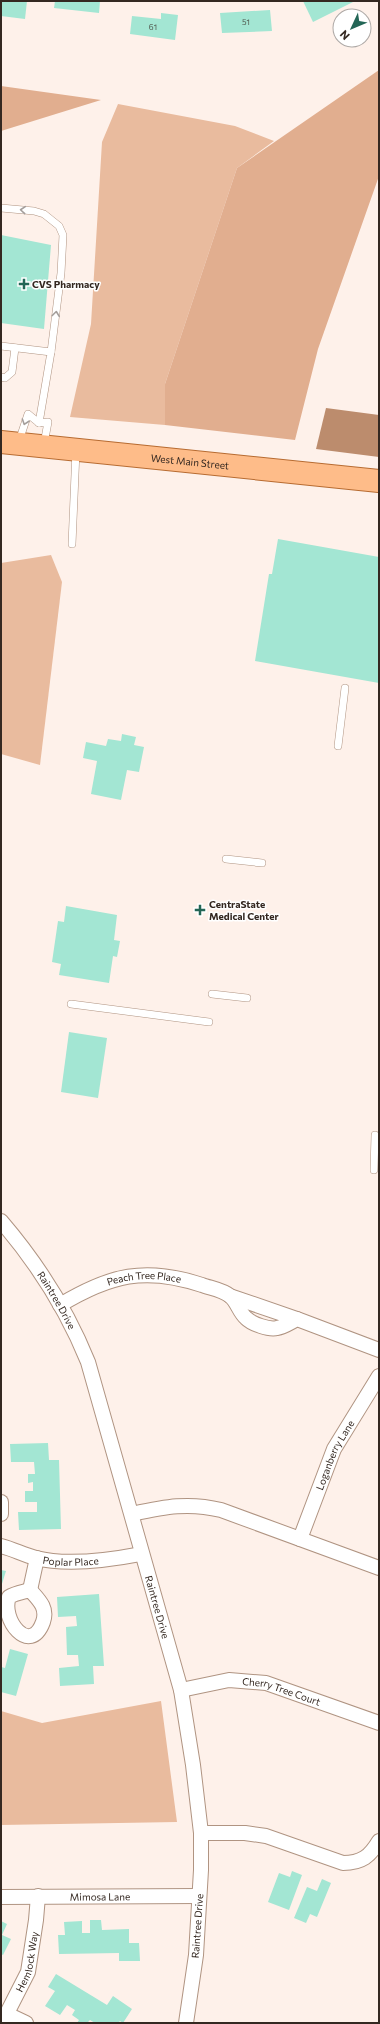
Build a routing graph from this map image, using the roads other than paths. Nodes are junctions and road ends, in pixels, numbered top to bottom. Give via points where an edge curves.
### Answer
1 (1, 208) edge
2 (1, 346) edge
3 (15, 348) junction
4 (51, 352) junction
5 (1, 377) edge
6 (39, 423) junction
7 (10, 442) edge
8 (44, 446) junction
9 (76, 449) junction
10 (379, 481) edge
11 (72, 544) dead end
12 (345, 688) dead end
13 (338, 746) dead end
14 (226, 859) dead end
15 (262, 863) dead end
16 (212, 994) dead end
17 (247, 998) dead end
18 (71, 1004) dead end
19 (209, 1022) dead end
20 (376, 1135) dead end
21 (374, 1170) dead end
22 (1, 1221) edge
23 (60, 1305) junction
24 (379, 1350) edge
25 (379, 1376) edge
26 (1, 1502) edge
27 (1, 1514) edge
28 (132, 1514) junction
29 (300, 1539) junction
30 (1, 1546) edge
31 (141, 1554) junction
32 (37, 1558) junction
33 (379, 1568) edge
34 (30, 1590) dead end
35 (181, 1690) junction
36 (379, 1723) edge
37 (200, 1833) junction
38 (379, 1840) edge
39 (38, 1896) junction
40 (199, 1896) junction
41 (1, 1897) edge
42 (4, 2018) edge
43 (26, 2023) edge
44 (186, 2023) edge

4 -> 1 lane via 61,274 63,234 56,223 44,214
2 - 3 lane
3 - 4 lane
3 - 5 lane via 12,372 5,378
4 - 6 lane
6 -> 7 lane via 28,414
6 - 8 lane via 48,422
7 - 8 main road, West Main Street
8 - 9 main road, West Main Street
9 - 10 main road, West Main Street
9 - 11 lane
12 - 13 lane
14 - 15 lane
16 - 17 lane
18 - 19 lane
20 - 21 lane
22 - 23 street, Raintree Drive via 31,1257
23 - 24 street, Peach Tree Place via 95,1285 118,1278 164,1275 186,1279 230,1296 246,1318 256,1324 276,1328 297,1319
23 - 28 street, Raintree Drive via 88,1362
25 - 29 street, Loganberry Lane via 334,1449
26 - 27 street
28 - 29 street via 182,1505 204,1506
28 - 31 street, Raintree Drive
29 - 33 street
30 - 32 street, Poplar Place
31 - 32 street, Poplar Place via 105,1561
31 - 35 street, Raintree Drive
32 - 34 street
35 - 36 street, Cherry Tree Court via 229,1680 266,1683
35 - 37 street, Raintree Drive via 193,1765
37 - 38 street via 266,1836 344,1863 354,1863 365,1858
37 - 40 street, Raintree Drive
39 - 40 street, Mimosa Lane
39 - 41 street, Mimosa Lane
39 - 42 street, Hemlock Way via 28,1972
40 - 44 street, Raintree Drive via 196,1955
42 - 43 street

